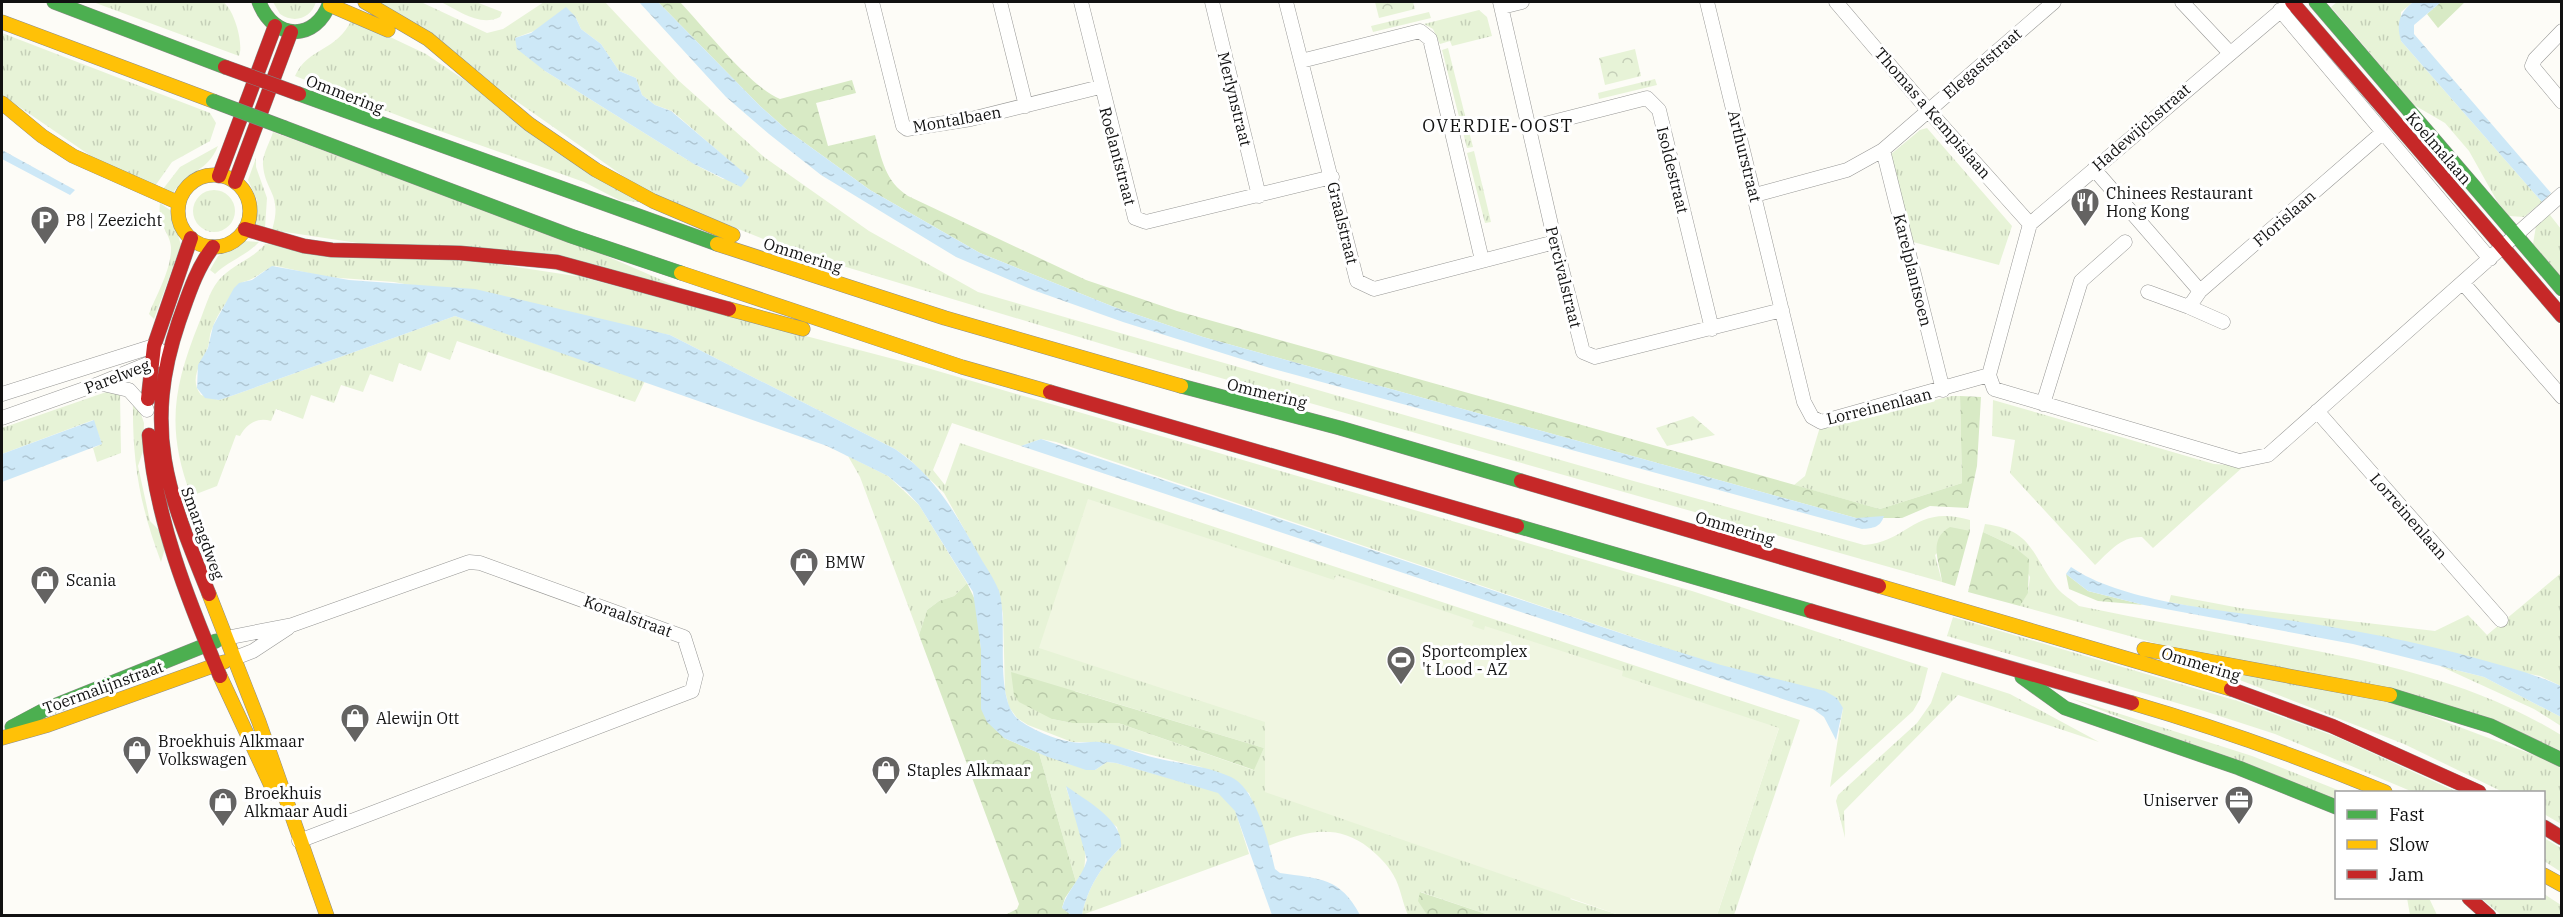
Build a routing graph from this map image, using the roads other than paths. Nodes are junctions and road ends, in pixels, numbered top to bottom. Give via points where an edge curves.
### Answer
1 (54, 2) edge
2 (259, 2) edge
3 (365, 2) edge
4 (872, 2) edge
5 (1000, 2) edge
6 (1081, 2) edge
7 (1212, 2) edge
8 (1286, 2) edge
9 (1522, 2) edge
10 (1707, 2) edge
11 (1836, 2) edge
12 (2054, 2) edge
13 (2182, 2) edge
14 (2316, 2) edge
15 (330, 3) edge
16 (1501, 4) edge
17 (2288, 4) edge
18 (2, 22) edge
19 (275, 26) junction
20 (2562, 31) edge
21 (291, 32) junction
22 (2229, 52) junction
23 (450, 59) junction
24 (1301, 61) junction
25 (1100, 87) junction
26 (2562, 102) edge
27 (2, 103) edge
28 (1026, 106) junction
29 (1928, 110) junction
30 (1529, 128) junction
31 (2382, 133) junction
32 (1883, 150) junction
33 (2094, 169) junction
34 (219, 176) junction
35 (1332, 177) junction
36 (235, 182) junction
37 (1755, 195) junction
38 (1259, 196) junction
39 (2560, 196) edge
40 (179, 203) junction
41 (2030, 224) junction
42 (245, 230) junction
43 (2516, 236) junction
44 (191, 238) junction
45 (1555, 242) junction
46 (2125, 242) dead end
47 (213, 247) junction
48 (2503, 247) junction
49 (2490, 259) junction
50 (1482, 260) junction
51 (2463, 283) junction
52 (839, 284) junction
53 (2562, 289) edge
54 (2200, 291) junction
55 (2148, 292) dead end
56 (2189, 308) junction
57 (1782, 310) junction
58 (2562, 316) edge
59 (2223, 322) dead end
60 (1712, 329) junction
61 (154, 346) junction
62 (167, 356) junction
63 (152, 364) junction
64 (962, 367) junction
65 (1989, 375) junction
66 (101, 383) junction
67 (1943, 390) junction
68 (2, 394) edge
69 (2562, 397) edge
70 (2043, 404) junction
71 (147, 410) junction
72 (2317, 411) junction
73 (2, 418) edge
74 (2502, 620) dead end
75 (2006, 623) junction
76 (292, 625) junction
77 (226, 638) junction
78 (206, 645) junction
79 (235, 658) junction
80 (215, 665) junction
81 (2005, 666) junction
82 (2, 732) edge
83 (2, 738) edge
84 (2562, 760) edge
85 (2383, 791) edge
86 (2477, 791) edge
87 (2335, 806) edge
88 (2545, 828) edge
89 (296, 834) junction
90 (2562, 837) edge
91 (2545, 876) edge
92 (2562, 885) edge
93 (2471, 899) edge
94 (327, 915) edge
95 (2489, 915) edge

1 - 52 main road, Ommering, bridge via 539,183
2 - 19 main road via 264,15
3 - 23 main road via 412,28
4 - 28 street, Montalbaen via 903,126 908,129
5 - 28 street
6 - 25 street, Roelantstraat
7 - 38 street, Merlynstraat
8 - 24 street, Graalstraat
9 - 16 street
10 - 37 street, Arthurstraat
11 - 29 street, Thomas a Kempislaan
12 - 29 street, Elegaststraat
13 - 22 street
14 - 43 main road, Koelmalaan
15 - 21 main road via 315,27
15 - 23 main road
16 - 30 street, Percivalstraat
17 - 22 street, Hadewijchstraat
17 - 31 street, Koelmalaan
17 - 48 main road, Koelmalaan
18 - 64 main road, bridge via 571,236
19 - 21 main road
19 - 34 main road
20 - 26 street via 2532,66
21 - 36 main road
22 - 33 street, Hadewijchstraat
23 - 52 main road via 529,124 596,170 653,201
24 - 35 street, Graalstraat
24 - 50 street via 1420,31 1430,39
25 - 28 street, Montalbaen
25 - 38 street, Roelantstraat via 1135,218 1146,222
27 - 40 main road via 73,156
29 - 32 street, Elegaststraat
29 - 41 street, Thomas a Kempislaan
30 - 45 street, Percivalstraat
30 - 60 street, Isoldestraat via 1647,98 1659,110
31 - 49 street, Koelmalaan
31 - 54 street, Florislaan
32 - 37 street, Elegaststraat via 1847,170
32 - 67 street, Karelplantsoen
33 - 41 street, Hadewijchstraat
33 - 54 street
34 - 36 main road
34 - 40 main road via 198,179 189,185
35 - 38 street, Roelantstraat
35 - 50 street, Graalstraat via 1357,281 1374,289
36 - 42 main road via 248,199 249,220
37 - 57 street, Arthurstraat
39 - 43 street
40 - 44 main road via 181,225
41 - 65 street
42 - 47 main road via 231,243
42 - 64 main road via 332,250 510,255 557,262 753,317
43 - 48 street
43 - 53 main road, Koelmalaan
44 - 47 main road
44 - 61 main road, Smaragdweg
45 - 50 street, Graalstraat
45 - 60 street, Percivalstraat via 1584,352 1595,357
46 - 70 street via 2081,281
47 - 62 main road, Smaragdweg via 189,294
48 - 49 street
48 - 58 main road, Koelmalaan
49 - 51 street
51 - 69 street
51 - 72 street
52 - 75 main road, Ommering via 1069,354 1340,428
54 - 56 street, Florislaan
55 - 56 street
56 - 59 street
57 - 60 street, Percivalstraat
57 - 67 street, Lorreinenlaan via 1804,402 1812,417 1821,422
61 - 62 street, Parelweg
61 - 63 main road, Smaragdweg
61 - 68 street, Parelweg
62 - 63 street, Parelweg
62 - 77 main road, Smaragdweg via 158,426 164,466 179,517
63 - 66 street, Parelweg
63 - 71 main road, Smaragdweg
64 - 81 main road
65 - 67 street, Lorreinenlaan
65 - 70 street via 1994,390
66 - 71 street via 129,390
66 - 73 street, Parelweg
70 - 72 street via 2239,460 2268,455
71 - 78 main road, Smaragdweg via 150,465 158,503
72 - 74 street, Lorreinenlaan
75 - 84 main road via 2406,698 2491,726
75 - 86 main road, Ommering via 2224,687 2372,742
76 - 77 street, Koraalstraat
76 - 79 street, Koraalstraat
76 - 89 street, Koraalstraat via 460,563 480,563 684,636 696,675 692,691
77 - 78 main road, Toermalijnstraat
77 - 79 main road, Smaragdweg
78 - 80 main road, Smaragdweg
78 - 82 main road, Toermalijnstraat via 44,710
79 - 80 main road, Toermalijnstraat
79 - 89 main road, Smaragdweg
80 - 83 main road, Toermalijnstraat
80 - 89 main road, Smaragdweg via 250,748
81 - 85 main road via 2208,725
81 - 87 main road via 2066,708
88 - 90 main road
89 - 94 main road, Smaragdweg
91 - 92 main road
93 - 95 main road

